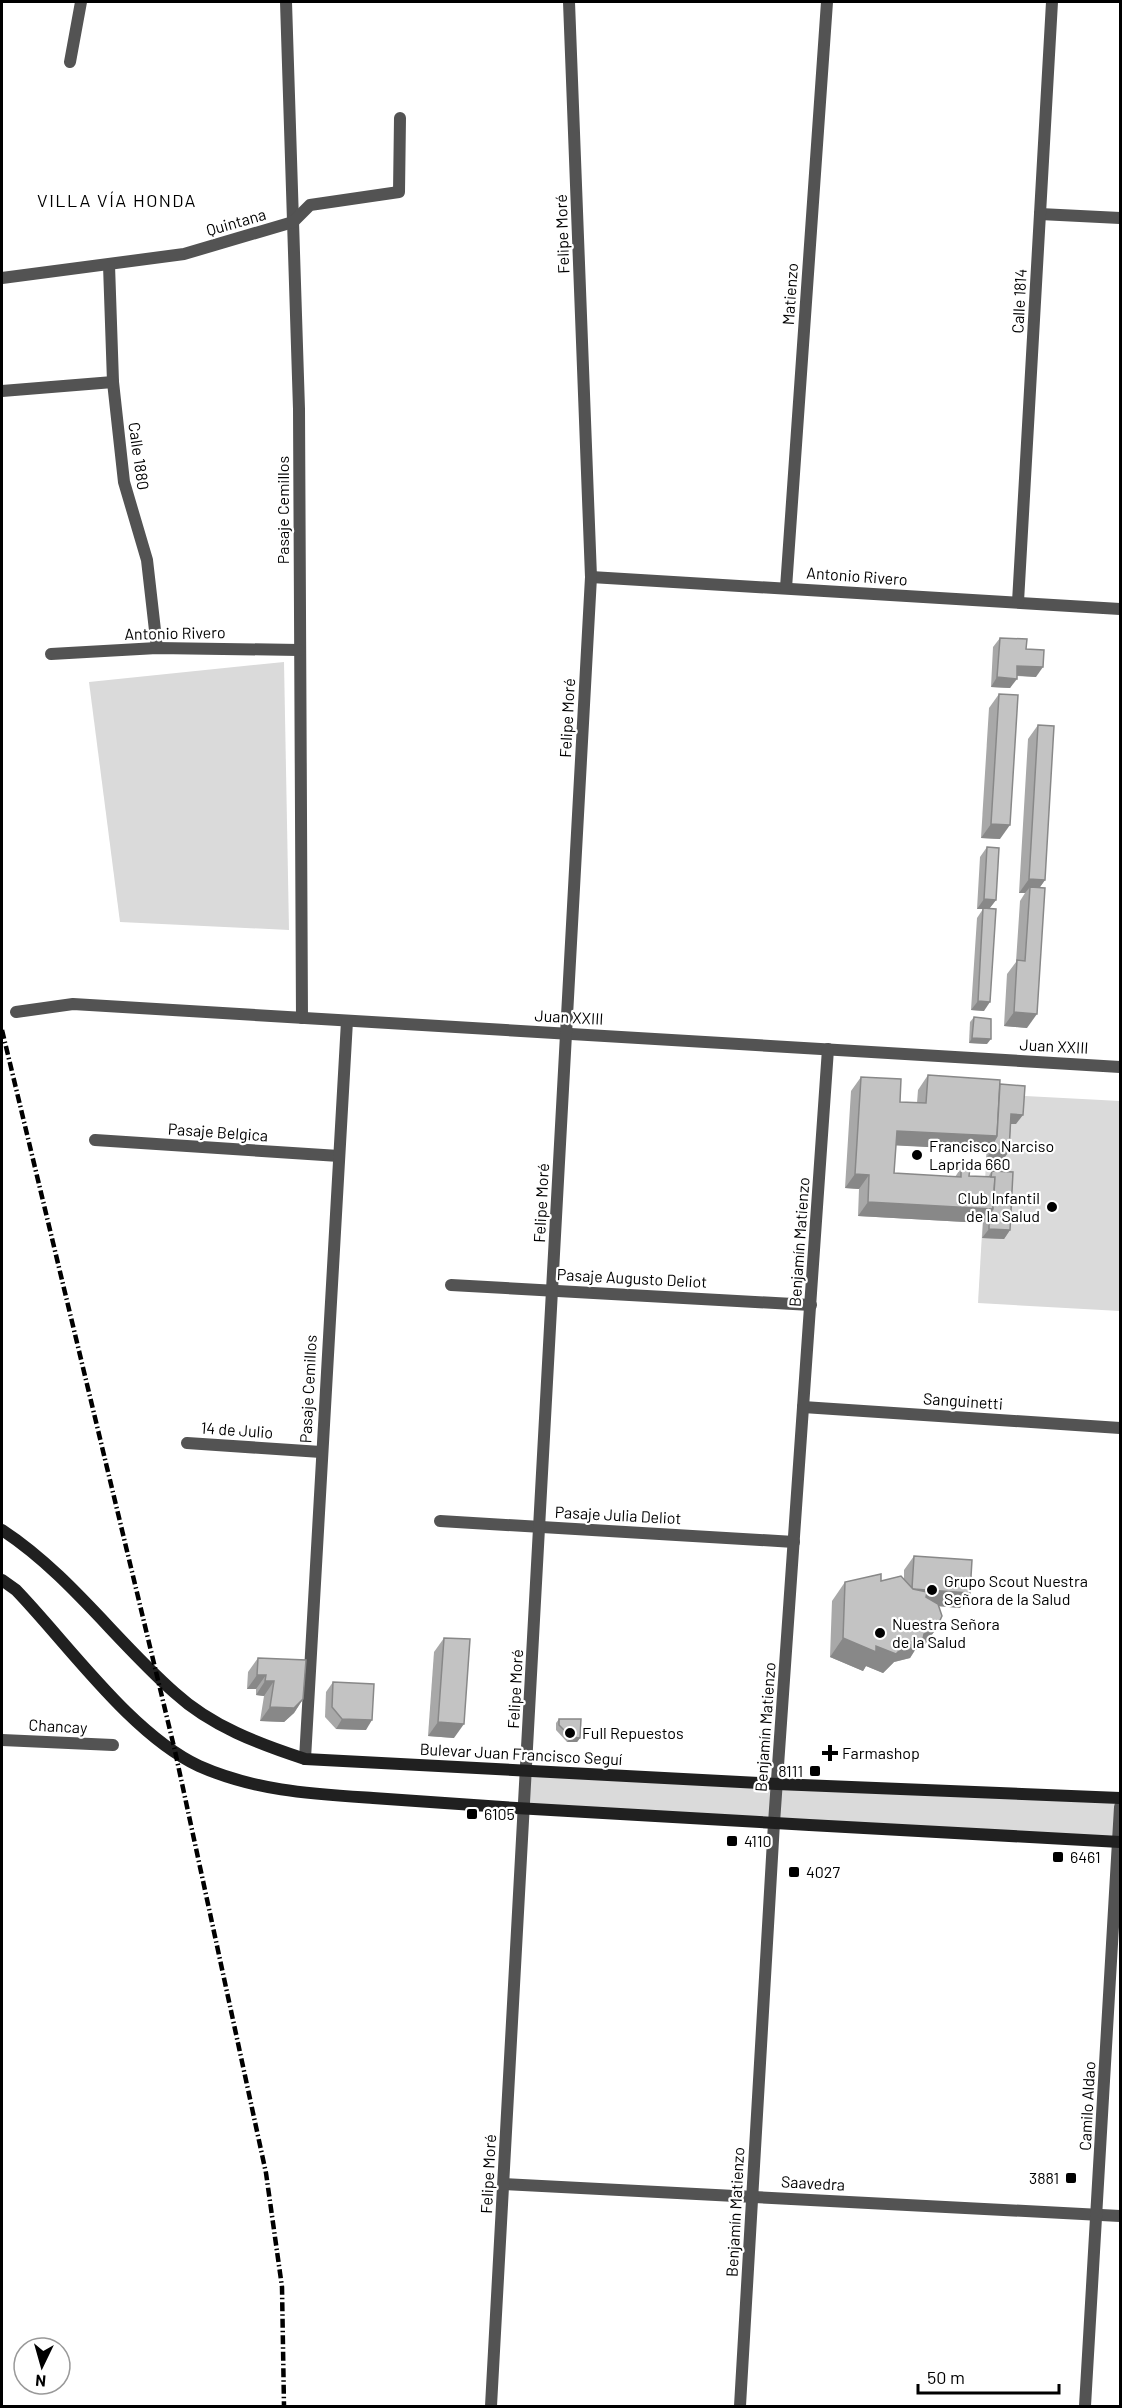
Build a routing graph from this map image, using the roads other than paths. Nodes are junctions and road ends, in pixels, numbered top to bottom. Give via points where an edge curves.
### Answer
1 (81, 2) edge
2 (286, 2) edge
3 (569, 2) edge
4 (827, 2) edge
5 (1052, 2) edge
6 (70, 62) dead end
7 (400, 118) dead end
8 (1040, 214) junction
9 (1120, 218) edge
10 (293, 222) junction
11 (109, 265) junction
12 (2, 278) edge
13 (113, 382) junction
14 (2, 391) edge
15 (591, 577) junction
16 (786, 588) junction
17 (1018, 602) junction
18 (1120, 609) edge
19 (157, 648) junction
20 (299, 650) junction
21 (51, 654) dead end
22 (16, 1012) dead end
23 (302, 1018) junction
24 (347, 1021) junction
25 (567, 1034) junction
26 (828, 1050) junction
27 (1120, 1067) edge
28 (95, 1140) dead end
29 (339, 1156) junction
30 (451, 1285) dead end
31 (553, 1291) junction
32 (811, 1305) junction
33 (803, 1407) junction
34 (1120, 1428) edge
35 (187, 1443) dead end
36 (321, 1452) junction
37 (440, 1521) dead end
38 (540, 1527) junction
39 (2, 1530) edge
40 (794, 1542) junction
41 (2, 1580) edge
42 (2, 1740) edge
43 (113, 1745) dead end
44 (305, 1759) junction
45 (528, 1771) junction
46 (777, 1784) junction
47 (1120, 1798) edge
48 (1120, 1807) edge
49 (525, 1808) junction
50 (774, 1823) junction
51 (1119, 1842) edge
52 (504, 2184) junction
53 (753, 2197) junction
54 (1096, 2214) junction
55 (1120, 2216) edge
56 (491, 2406) edge
57 (740, 2406) edge
58 (1085, 2406) edge

1 - 6 street
2 - 10 street, Pasaje Cemillos
3 - 15 street, Felipe Moré
4 - 16 street, Matienzo
5 - 8 street, Calle 1814
7 - 10 street, Quintana via 399,192 310,205
8 - 9 street
8 - 17 street, Calle 1814
10 - 11 street, Quintana via 183,254
10 - 20 street, Pasaje Cemillos via 299,409
11 - 12 street, Quintana
11 - 13 street, Calle 1880
13 - 14 street
13 - 19 street, Calle 1880 via 124,482 147,560
15 - 16 street, Antonio Rivero
15 - 25 street, Felipe Moré
16 - 17 street, Antonio Rivero
17 - 18 street, Antonio Rivero
19 - 20 street, Antonio Rivero
19 - 21 street, Antonio Rivero
20 - 23 street, Pasaje Cemillos
22 - 23 street, Juan XXIII via 73,1004
23 - 24 street, Juan XXIII
24 - 25 street, Juan XXIII
24 - 29 street, Pasaje Cemillos
25 - 26 street, Juan XXIII
25 - 31 street, Felipe Moré
26 - 27 street, Juan XXIII
26 - 32 street, Benjamín Matienzo
28 - 29 street, Pasaje Belgica
29 - 36 street, Pasaje Cemillos
30 - 31 street, Pasaje Augusto Deliot
31 - 32 street, Pasaje Augusto Deliot
31 - 38 street, Felipe Moré
32 - 33 street, Benjamín Matienzo
33 - 34 street, Sanguinetti
33 - 40 street, Benjamín Matienzo
35 - 36 street, 14 de Julio
36 - 44 street, Pasaje Cemillos
37 - 38 street, Pasaje Julia Deliot
38 - 40 street, Pasaje Julia Deliot
38 - 45 street, Felipe Moré
39 - 44 main road, Bulevar Juan Francisco Seguí via 75,1590 176,1694 237,1733
40 - 46 street, Benjamín Matienzo
41 - 49 main road via 141,1724 175,1751 229,1778 296,1793
42 - 43 street, Chancay
44 - 45 main road, Bulevar Juan Francisco Seguí
45 - 46 main road, Bulevar Juan Francisco Seguí
45 - 49 street, Felipe Moré
46 - 47 main road, Bulevar Juan Francisco Seguí
46 - 50 street, Benjamín Matienzo
48 - 51 street, Camilo Aldao
49 - 50 main road
49 - 52 street, Felipe Moré
50 - 51 main road
50 - 53 street, Benjamín Matienzo
51 - 54 street, Camilo Aldao
52 - 53 street, Saavedra
52 - 56 street, Felipe Moré
53 - 54 street, Saavedra
53 - 57 street, Benjamín Matienzo
54 - 55 street, Saavedra
54 - 58 street, Camilo Aldao

